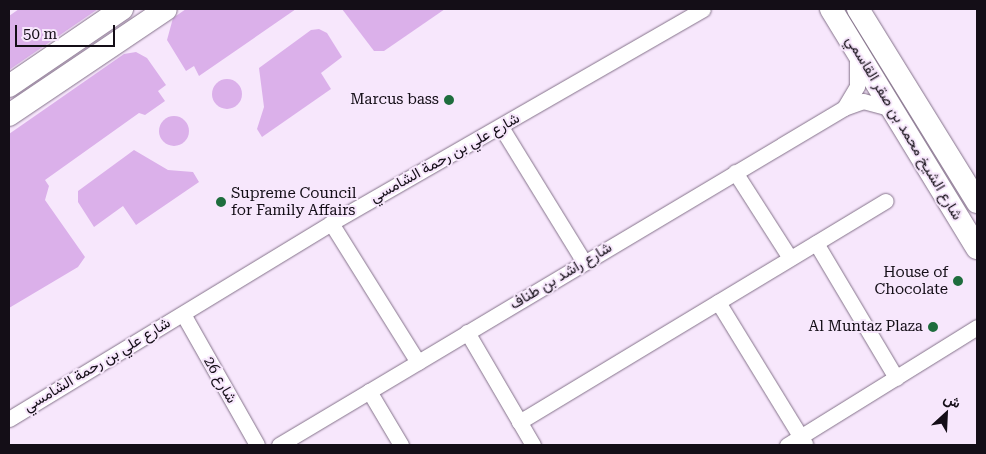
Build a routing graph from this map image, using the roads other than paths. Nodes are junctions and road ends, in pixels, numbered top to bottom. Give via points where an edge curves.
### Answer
1 (122, 9) edge
2 (166, 9) edge
3 (703, 9) edge
4 (831, 9) edge
5 (858, 9) edge
6 (856, 49) junction
7 (9, 86) edge
8 (844, 108) junction
9 (892, 108) junction
10 (9, 116) edge
11 (501, 127) junction
12 (736, 172) junction
13 (885, 201) dead end
14 (977, 202) edge
15 (330, 223) junction
16 (816, 243) junction
17 (977, 248) edge
18 (790, 258) junction
19 (584, 262) junction
20 (718, 302) junction
21 (183, 314) junction
22 (977, 327) edge
23 (467, 332) junction
24 (418, 362) junction
25 (896, 378) junction
26 (369, 391) junction
27 (9, 419) edge
28 (519, 422) junction
29 (803, 441) edge
30 (257, 445) edge
31 (279, 445) edge
32 (401, 445) edge
33 (533, 445) edge
34 (787, 445) edge

1 - 7 main road
2 - 10 main road
3 - 11 street, شارع علي بن رحمة الشامسي
4 - 6 main road, شارع الشيخ محمد بن صقر القاسمي
5 - 14 main road, شارع الشيخ محمد بن صقر القاسمي
6 - 8 street via 858,80
6 - 9 main road, شارع الشيخ محمد بن صقر القاسمي
8 - 9 street, شارع راشد بن طناف via 863,101
8 - 12 street, شارع راشد بن طناف
9 - 17 main road, شارع الشيخ محمد بن صقر القاسمي
11 - 15 street, شارع علي بن رحمة الشامسي
11 - 19 street
12 - 18 street
12 - 19 street, شارع راشد بن طناف
13 - 16 street
15 - 21 street, شارع علي بن رحمة الشامسي
15 - 24 street
16 - 18 street
16 - 25 street
18 - 20 street
19 - 23 street, شارع راشد بن طناف
20 - 28 street
20 - 29 street
21 - 27 street, شارع علي بن رحمة الشامسي
21 - 30 street, شارع 26
22 - 25 street
23 - 24 street, شارع راشد بن طناف
23 - 28 street
24 - 26 street, شارع راشد بن طناف
25 - 29 street
26 - 31 street, شارع راشد بن طناف
26 - 32 street
28 - 33 street
29 - 34 street

